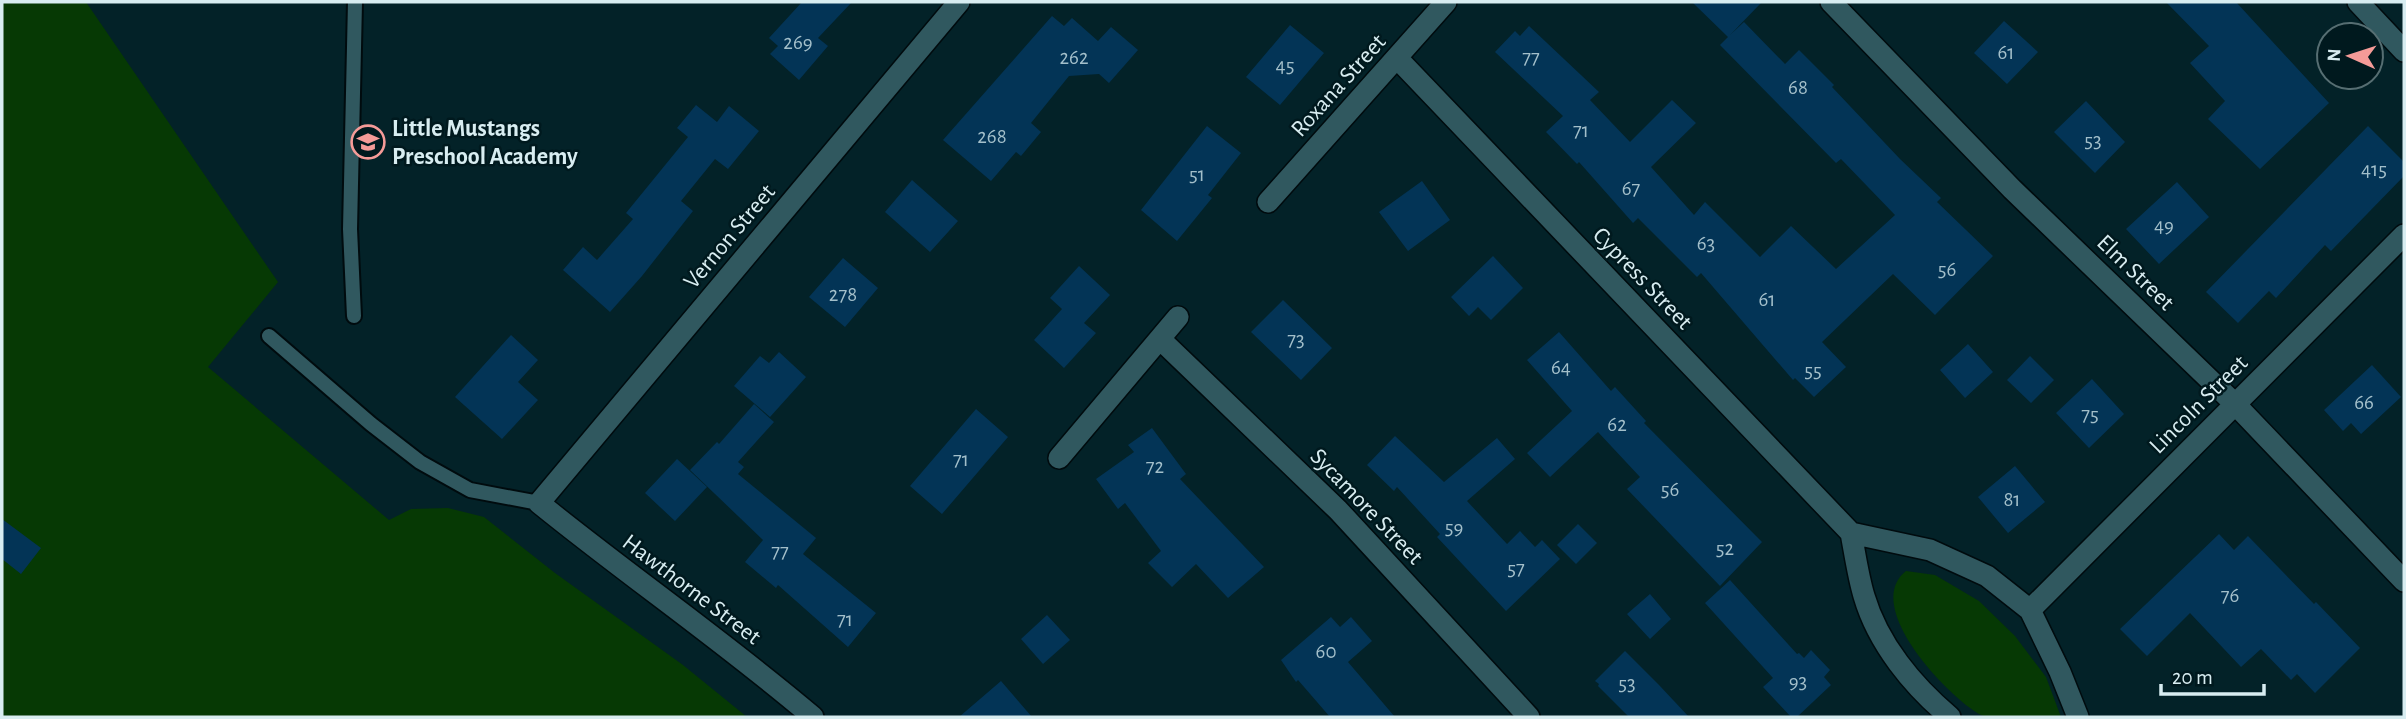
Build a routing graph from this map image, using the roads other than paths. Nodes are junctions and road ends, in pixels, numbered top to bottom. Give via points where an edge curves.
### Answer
1 (355, 2) edge
2 (958, 2) edge
3 (1446, 2) edge
4 (1831, 2) edge
5 (2358, 2) edge
6 (2404, 51) edge
7 (1397, 58) junction
8 (1268, 202) dead end
9 (2404, 235) edge
10 (354, 316) dead end
11 (1178, 317) dead end
12 (269, 336) dead end
13 (1160, 339) junction
14 (2235, 404) junction
15 (1059, 458) dead end
16 (539, 503) junction
17 (1851, 533) junction
18 (2404, 581) edge
19 (2029, 610) junction
20 (1926, 710) edge
21 (813, 717) edge
22 (1529, 717) edge
23 (1950, 717) edge
24 (2078, 717) edge

1 - 10 lane via 350,229
2 - 16 street, Vernon Street
3 - 7 street, Roxana Street
4 - 14 street, Elm Street via 2012,189
5 - 6 street
7 - 8 street, Roxana Street
7 - 17 street, Cypress Street
9 - 14 street, Lincoln Street
11 - 13 street
12 - 16 lane via 420,462 470,490
13 - 15 street
13 - 22 street, Sycamore Street via 1338,510
14 - 18 street, Elm Street
14 - 19 street, Lincoln Street
16 - 21 street, Hawthorne Street
17 - 19 street via 1930,550 1987,576
17 - 20 street via 1864,597 1885,645
19 - 24 street
20 - 23 street

